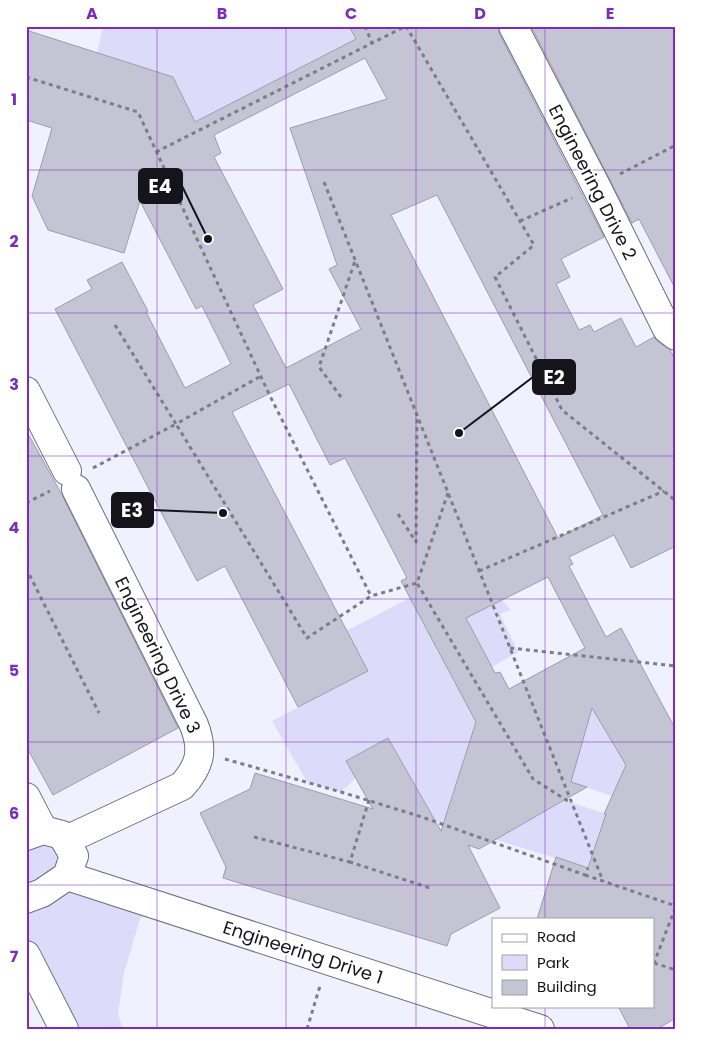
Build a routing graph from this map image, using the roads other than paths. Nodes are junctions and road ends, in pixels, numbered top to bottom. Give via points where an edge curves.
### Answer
1 (513, 26) edge
2 (676, 336) edge
3 (26, 391) edge
4 (26, 798) edge
5 (45, 835) edge
6 (67, 876) junction
7 (26, 900) edge
8 (26, 955) edge
9 (64, 1029) edge
10 (540, 1029) edge

1 - 2 lane, Engineering Drive 2 via 667,329
3 - 5 lane, Engineering Drive 3 via 194,725 200,752 198,765 182,786
4 - 5 lane
5 - 6 lane via 74,856
6 - 7 lane
6 - 10 lane, Engineering Drive 1
8 - 9 lane

